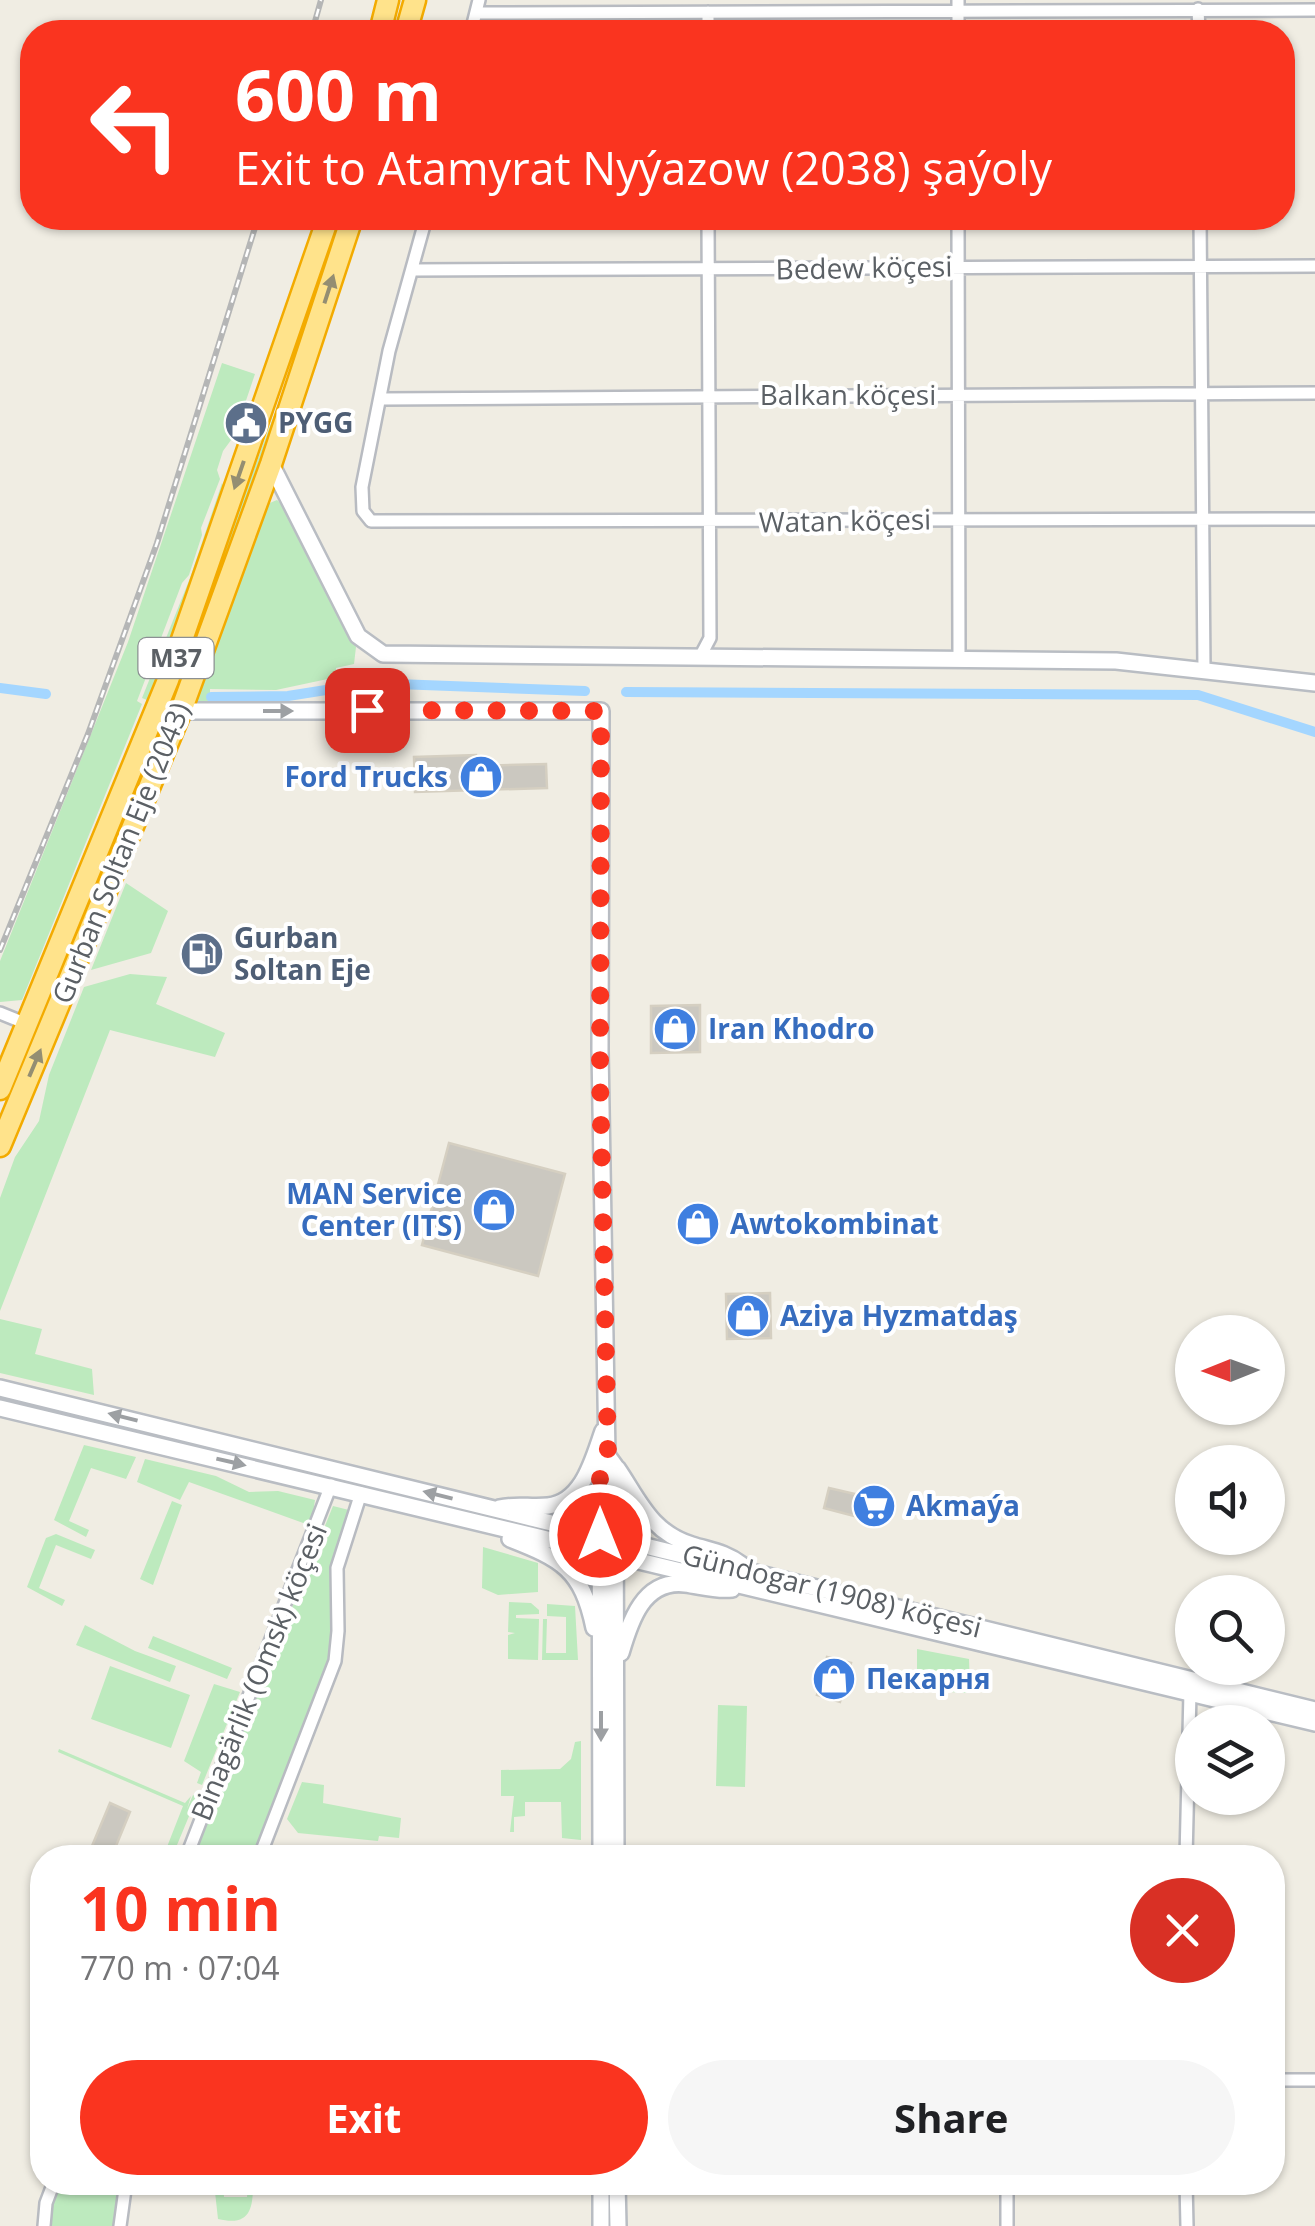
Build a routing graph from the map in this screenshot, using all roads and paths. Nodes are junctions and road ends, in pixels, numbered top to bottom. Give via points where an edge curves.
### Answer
1 (958, 5) edge
2 (478, 6) edge
3 (1198, 10) junction
4 (1315, 10) edge
5 (708, 12) junction
6 (708, 20) edge
7 (1198, 20) edge
8 (324, 230) edge
9 (348, 230) edge
10 (423, 230) edge
11 (708, 230) edge
12 (958, 230) edge
13 (1200, 230) edge
14 (1315, 266) edge
15 (958, 267) junction
16 (1202, 267) junction
17 (413, 270) junction
18 (708, 270) junction
19 (286, 341) junction
20 (311, 348) junction
21 (1315, 393) edge
22 (958, 394) junction
23 (1202, 394) junction
24 (711, 396) junction
25 (382, 399) junction
26 (264, 402) junction
27 (288, 411) junction
28 (271, 464) junction
29 (958, 519) junction
30 (1203, 519) junction
31 (1315, 519) edge
32 (712, 523) junction
33 (700, 658) junction
34 (959, 659) junction
35 (1204, 670) junction
36 (1315, 683) edge
37 (181, 711) junction
38 (0, 1013) edge
39 (27, 1024) junction
40 (0, 1089) edge
41 (0, 1146) edge
42 (0, 1388) edge
43 (0, 1408) edge
44 (607, 1418) junction
45 (612, 1461) junction
46 (334, 1478) junction
47 (361, 1492) junction
48 (494, 1509) junction
49 (490, 1526) junction
50 (608, 1545) junction
51 (749, 1579) junction
52 (609, 1665) junction
53 (1191, 1686) junction
54 (1315, 1710) edge
55 (1315, 1722) edge
56 (191, 1845) edge
57 (264, 1845) edge
58 (602, 1845) edge
59 (616, 1845) edge
60 (1186, 1845) edge
61 (1285, 2080) edge
62 (1315, 2080) edge
63 (49, 2195) edge
64 (124, 2195) edge
65 (601, 2195) edge
66 (618, 2195) edge
67 (1006, 2195) edge
68 (1186, 2195) edge
69 (44, 2226) edge
70 (120, 2226) edge
71 (601, 2226) edge
72 (618, 2226) edge
73 (1007, 2226) edge
74 (1187, 2226) edge

1 - 3 street
1 - 5 street
2 - 5 street
3 - 4 street
3 - 7 street
5 - 6 street
8 - 19 highway, Gurban Soltan Eje (2043) / M37
20 -> 9 highway, Gurban Soltan Eje (2043) / M37
10 - 17 street
11 - 18 street
12 - 15 street
13 - 16 street
14 - 16 street, Bedew köçesi
15 - 16 street, Bedew köçesi
15 - 18 street, Bedew köçesi
15 - 22 street
16 - 23 street
17 - 18 street, Bedew köçesi
17 - 25 street
18 - 24 street
19 - 20 highway
19 - 26 highway, Gurban Soltan Eje (2043) / M37
20 - 27 highway, Gurban Soltan Eje (2043) / M37
21 - 23 street, Balkan köçesi
22 - 23 street, Balkan köçesi
22 - 24 street, Balkan köçesi
22 - 29 street
23 - 30 street
24 - 25 street, Balkan köçesi
24 - 32 street
25 - 32 street, Watan köçesi via 362,487 364,515 375,521
26 - 27 highway via 282,402
26 -> 39 highway, Gurban Soltan Eje (2043) / M37 via 168,680
27 - 28 highway, Gurban Soltan Eje (2043) / M37
28 - 33 main road via 358,636 376,651
28 - 37 highway, Gurban Soltan Eje (2043) / M37
29 - 30 street, Watan köçesi
29 - 32 street, Watan köçesi
29 - 34 street
30 - 31 street, Watan köçesi
30 - 35 street
32 - 33 street via 710,638
33 - 34 main road
34 - 35 main road via 1116,661
35 - 36 main road
41 -> 37 highway, Gurban Soltan Eje (2043) / M37
37 -> 44 main road via 601,711
38 - 39 street
39 - 40 highway, Gurban Soltan Eje (2043) / M37
46 -> 42 main road, Gündogar (1908) köçesi
43 -> 46 main road, Gündogar (1908) köçesi
44 - 45 main road
44 - 48 main road via 585,1478 572,1494 548,1506
45 - 50 main road via 600,1467
45 - 51 main road via 656,1526 691,1545 726,1553
46 - 47 main road, Gündogar (1908) köçesi
48 -> 46 main road, Gündogar (1908) köçesi
46 - 56 street, Binagärlik (Omsk) köçesi
47 - 49 main road, Gündogar (1908) köçesi
47 - 57 street via 336,1568 335,1661
48 - 50 main road, Gündogar (1908) köçesi
49 - 50 main road, Gündogar (1908) köçesi
49 - 52 main road via 544,1551 574,1575
50 - 51 main road, Gündogar (1908) köçesi
50 - 52 main road
51 - 52 main road via 719,1590 677,1583 657,1589 636,1611
51 - 53 main road, Gündogar (1908) köçesi
52 -> 58 main road
52 - 59 main road
53 - 54 main road, Gündogar (1908) köçesi
53 - 55 main road, Gündogar (1908) köçesi
53 - 60 street
61 - 62 street
63 - 69 street
64 - 70 street
65 - 71 main road
66 - 72 main road
67 - 73 street
68 - 74 street

